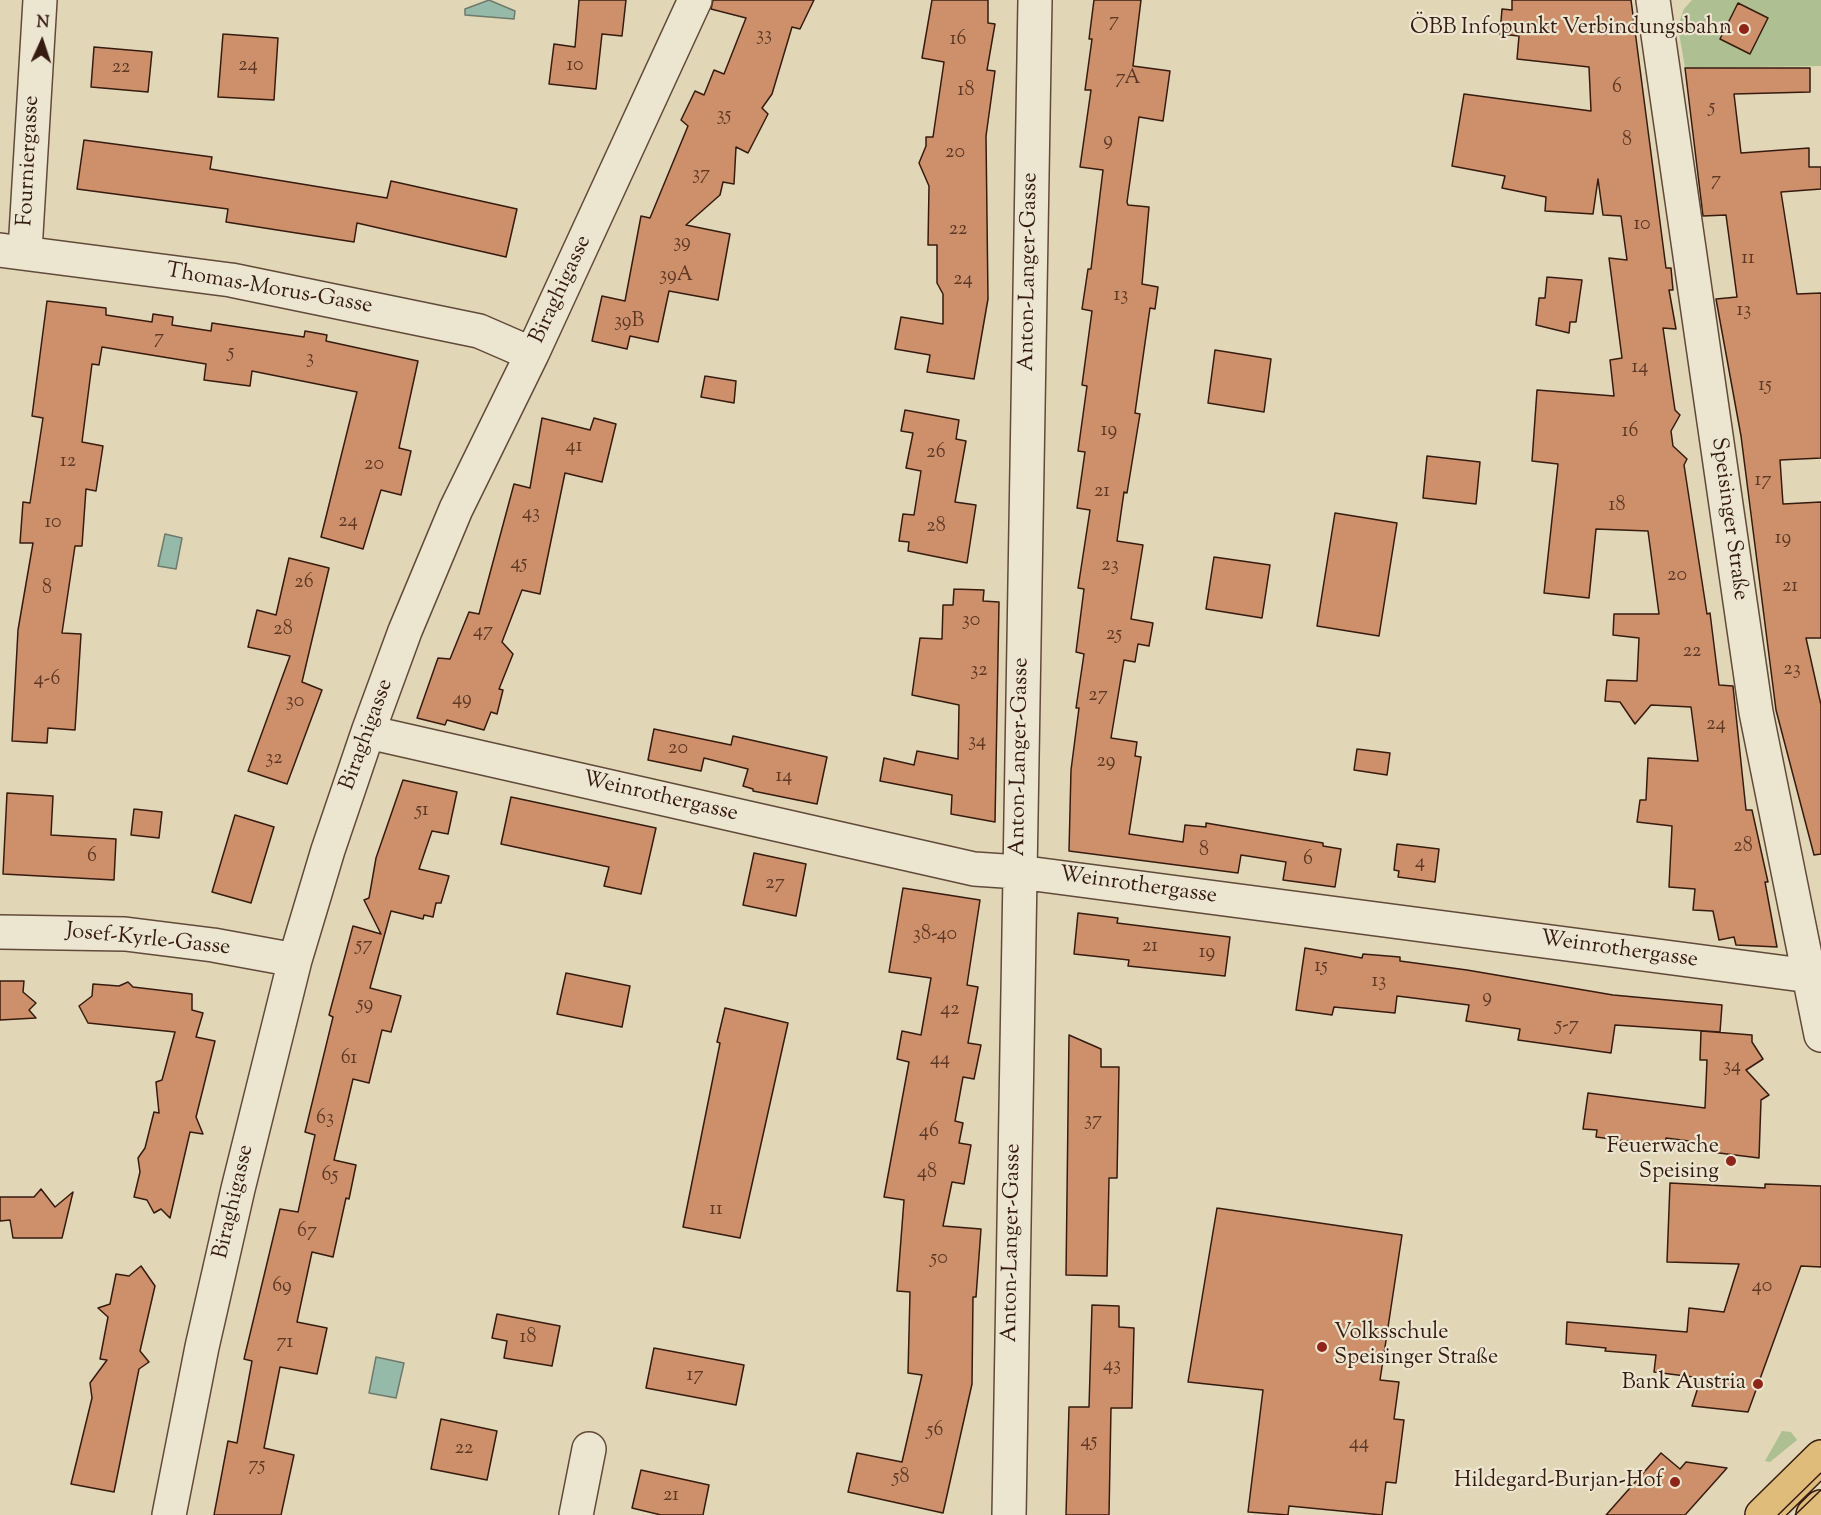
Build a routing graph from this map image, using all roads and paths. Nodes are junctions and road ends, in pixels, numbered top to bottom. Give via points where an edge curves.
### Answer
1 (40, 0) edge
2 (695, 0) edge
3 (1035, 0) edge
4 (1653, 0) edge
5 (12, 250) edge
6 (532, 354) junction
7 (368, 732) junction
8 (1019, 872) junction
9 (0, 932) edge
10 (295, 960) junction
11 (1810, 976) junction
12 (1821, 1035) edge
13 (589, 1449) dead end
14 (1821, 1457) edge
15 (1821, 1507) edge
16 (169, 1515) edge
17 (576, 1515) edge
18 (1008, 1515) edge
19 (1762, 1515) edge
20 (1813, 1515) edge

1 - 5 street, Fourniergasse
2 - 6 street, Biraghigasse
3 - 8 street, Anton-Langer-Gasse
4 - 11 street, Speisinger Straße via 1756,712
5 - 6 street, Thomas-Morus-Gasse via 231,280 386,311 479,332
6 - 7 street, Biraghigasse via 456,509
7 - 8 street, Weinrothergasse via 974,868
7 - 10 street, Biraghigasse
8 - 11 street, Weinrothergasse
8 - 18 street, Anton-Langer-Gasse
9 - 10 street, Josef-Kyrle-Gasse via 124,934
10 - 16 street, Biraghigasse via 202,1347
11 - 12 street, Speisinger Straße
13 - 17 street
14 - 19 main road
15 - 20 main road

